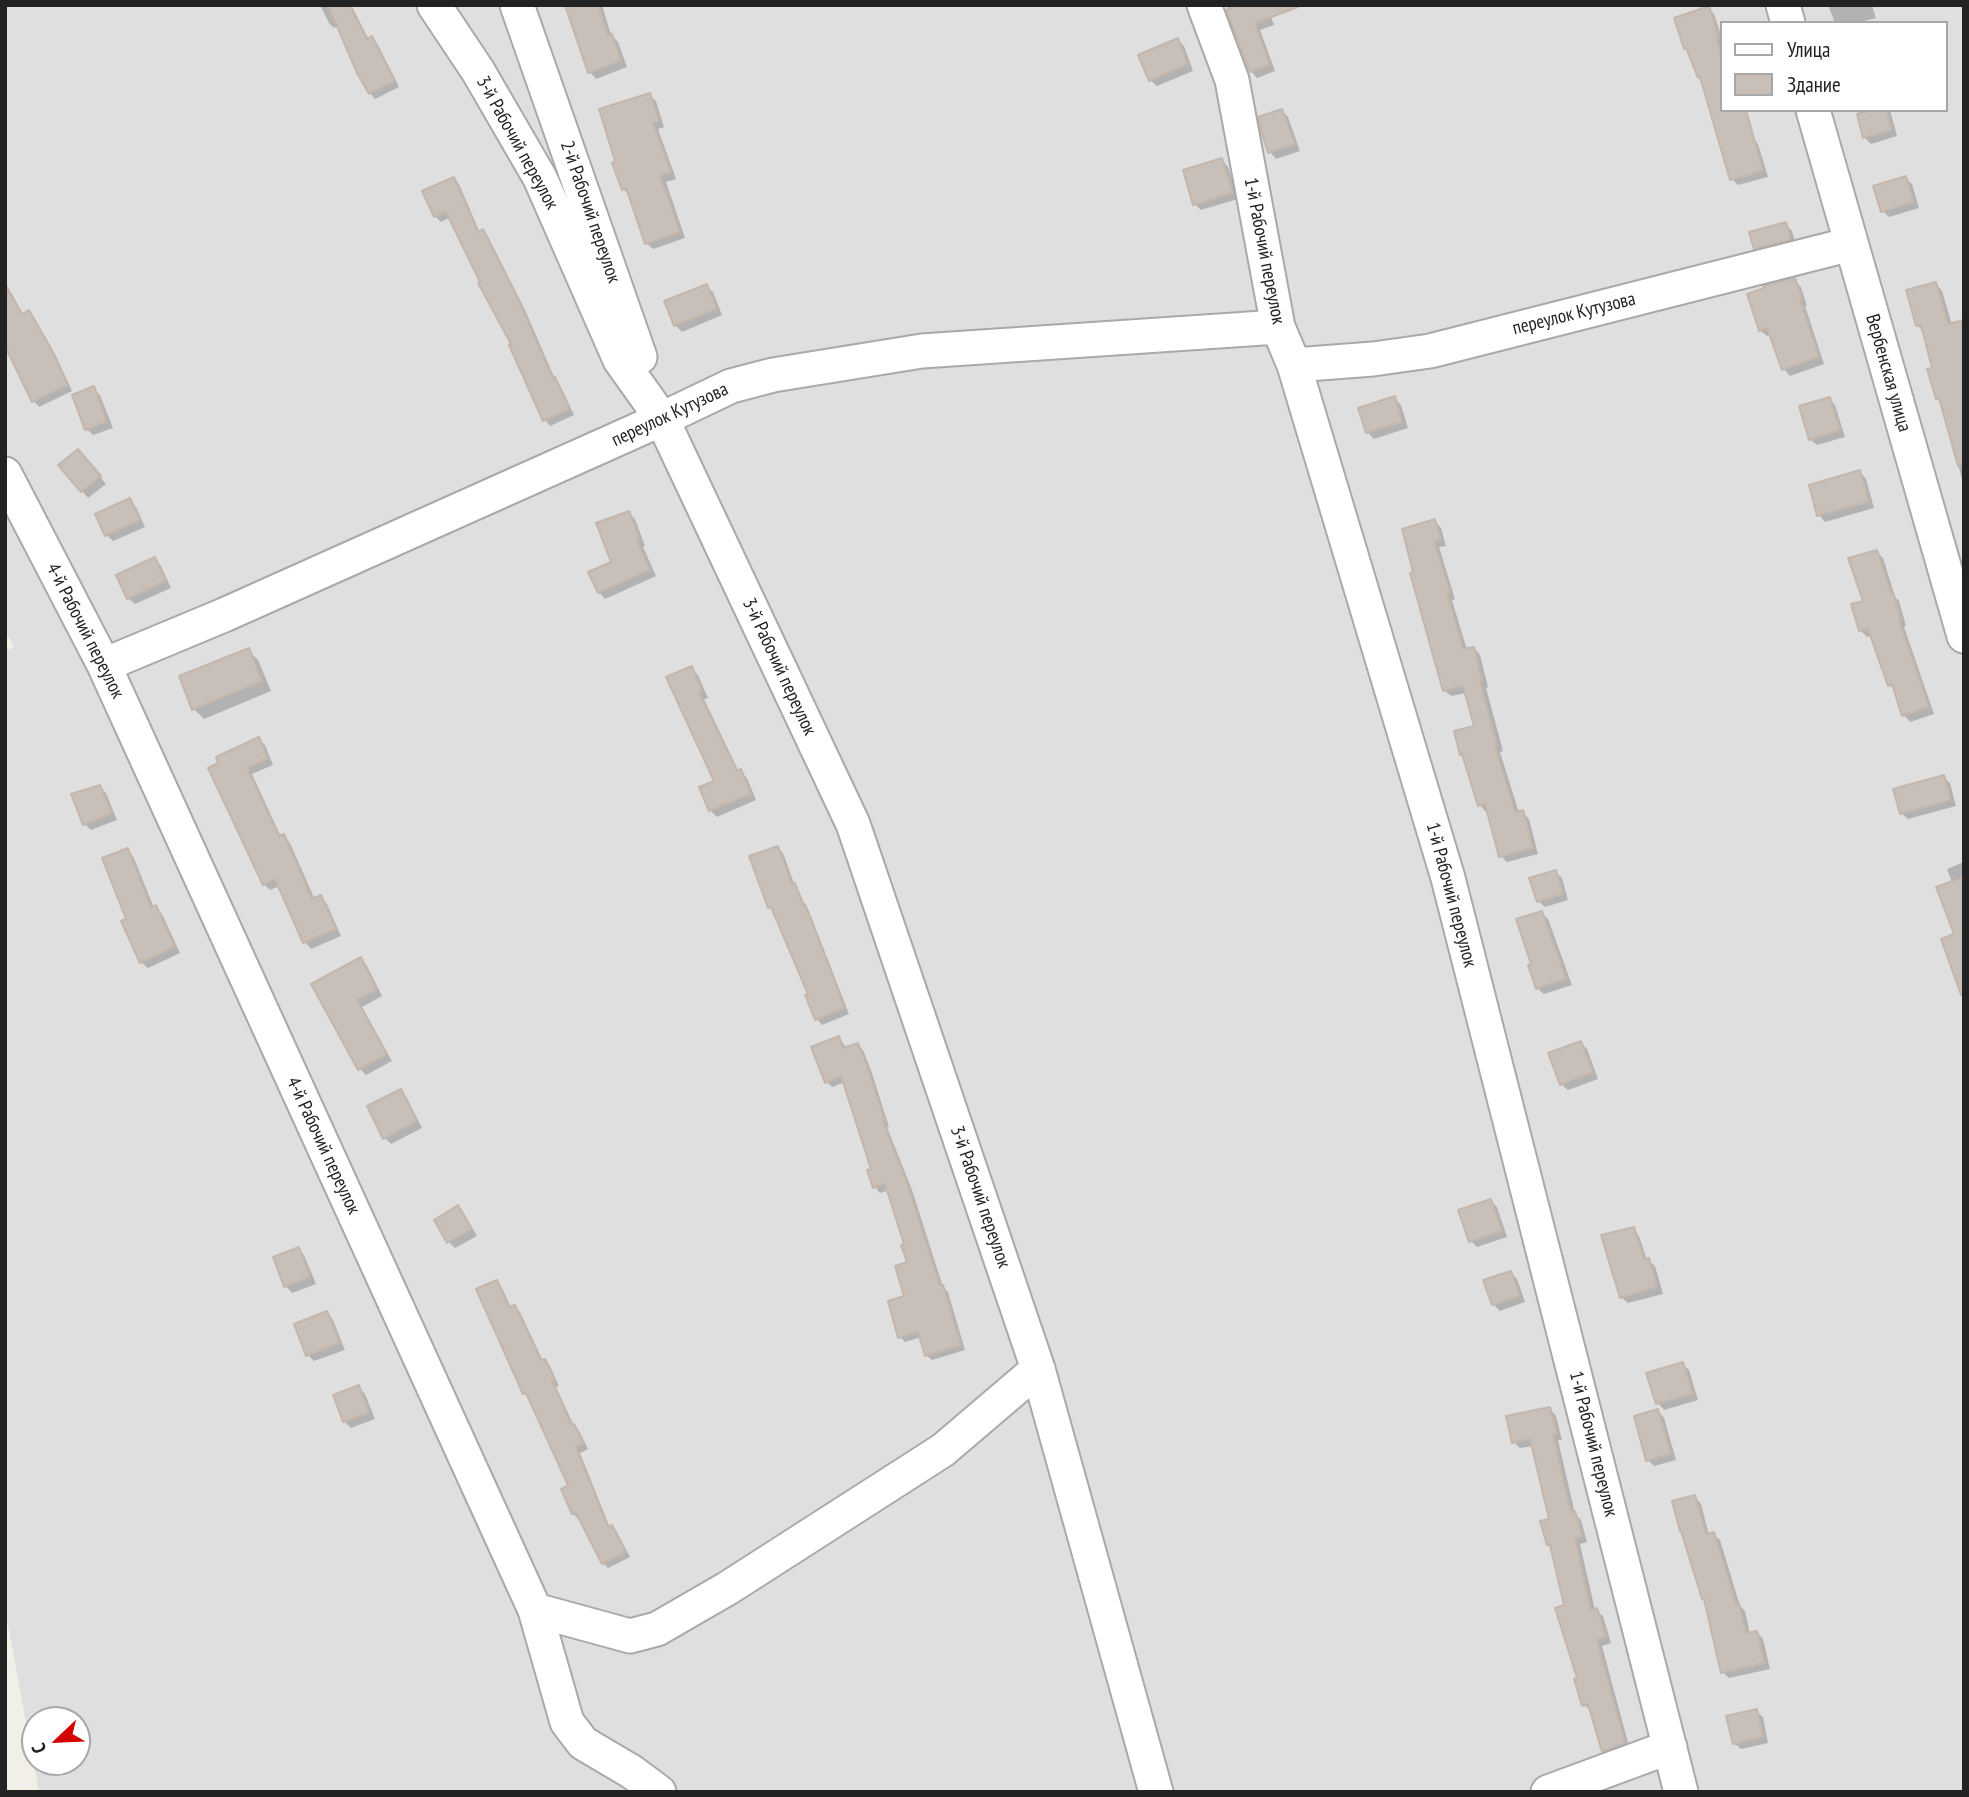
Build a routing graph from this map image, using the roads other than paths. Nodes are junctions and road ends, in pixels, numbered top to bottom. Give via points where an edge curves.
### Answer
1 (434, 5) edge
2 (517, 5) edge
3 (1204, 5) edge
4 (1814, 112) edge
5 (1851, 244) junction
6 (1278, 327) junction
7 (1294, 365) junction
8 (662, 419) junction
9 (5, 474) edge
10 (1964, 636) edge
11 (104, 665) junction
12 (1038, 1369) junction
13 (535, 1610) junction
14 (1670, 1747) junction
15 (659, 1792) edge
16 (1156, 1792) edge
17 (1548, 1792) edge
18 (1681, 1792) edge

1 - 8 street, 3-й Рабочий переулок via 540,178 620,360
2 - 8 street, 2-й Рабочий переулок
3 - 6 street, 1-й Рабочий переулок via 1232,80
4 - 5 street, Вербенская улица
5 - 7 street, переулок Кутузова via 1430,351
5 - 10 street, Вербенская улица
6 - 7 street, 1-й Рабочий переулок
6 - 8 street, переулок Кутузова via 922,351 773,375 731,386
7 - 14 street, 1-й Рабочий переулок via 1448,878
8 - 11 street, переулок Кутузова
8 - 12 street, 3-й Рабочий переулок via 853,824
9 - 11 street, 4-й Рабочий переулок
11 - 13 street, 4-й Рабочий переулок
12 - 13 street via 943,1450 657,1629 631,1636
12 - 16 street, 3-й Рабочий переулок
13 - 15 street, 4-й Рабочий переулок via 567,1722 583,1743
14 - 17 street
14 - 18 street, 1-й Рабочий переулок

